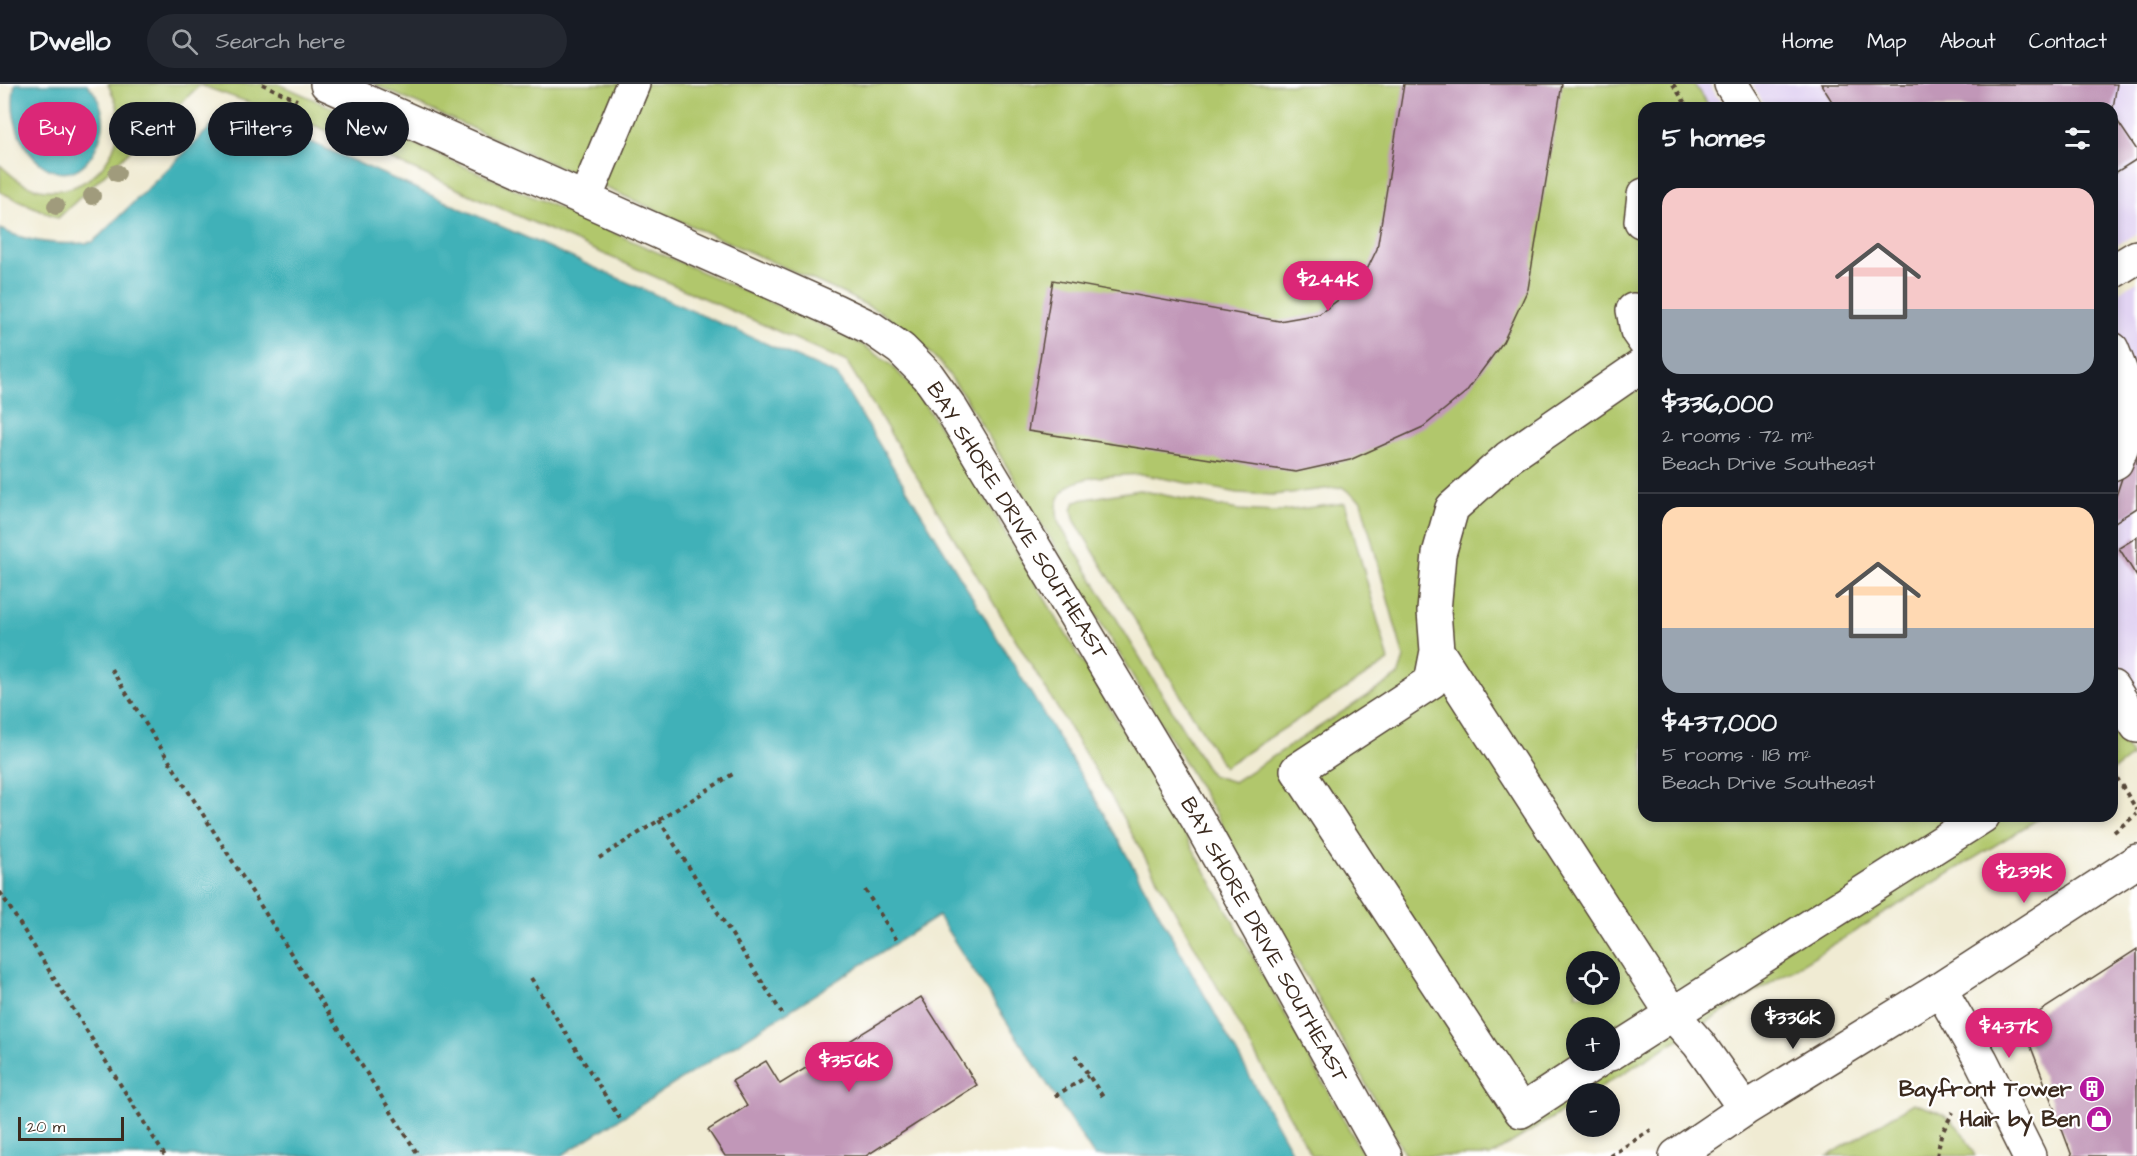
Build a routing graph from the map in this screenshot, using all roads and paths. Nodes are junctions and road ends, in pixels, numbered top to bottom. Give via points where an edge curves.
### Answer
1 (262, 84) edge
2 (633, 84) edge
3 (1672, 84) edge
4 (316, 94) edge
5 (1684, 102) edge
6 (585, 199) junction
7 (2137, 257) edge
8 (2118, 268) edge
9 (1633, 310) dead end
10 (1638, 332) edge
11 (2118, 364) edge
12 (1638, 368) edge
13 (2118, 457) edge
14 (1437, 651) junction
15 (111, 669) dead end
16 (2118, 696) edge
17 (2137, 726) edge
18 (736, 772) dead end
19 (2118, 780) edge
20 (2137, 810) edge
21 (660, 820) junction
22 (1974, 822) edge
23 (599, 858) dead end
24 (2137, 861) edge
25 (865, 890) dead end
26 (0, 892) edge
27 (898, 942) dead end
28 (531, 978) dead end
29 (1940, 989) junction
30 (783, 1015) dead end
31 (1673, 1015) junction
32 (1620, 1048) edge
33 (1075, 1055) dead end
34 (1582, 1071) edge
35 (1088, 1076) junction
36 (1055, 1096) dead end
37 (1103, 1097) dead end
38 (1745, 1109) junction
39 (1953, 1112) dead end
40 (620, 1119) dead end
41 (165, 1156) edge
42 (419, 1156) edge
43 (1385, 1156) edge
44 (1676, 1156) edge
45 (1937, 1156) edge
46 (2029, 1156) edge

1 - 4 path
2 - 6 street
3 - 5 path
4 - 6 street, BAY SHORE DRIVE SOUTHEAST
6 - 43 street, BAY SHORE DRIVE SOUTHEAST via 871,328 901,349 927,376 976,448 1198,820
7 - 8 street
9 - 10 street
11 - 13 street via 2126,385 2130,425
12 - 14 street via 1509,457 1452,508 1439,554 1434,611
14 - 31 street
14 - 34 street via 1431,682 1297,770 1521,1111
15 - 42 path
16 - 17 street
18 - 21 path
19 - 20 path
21 - 23 path
21 - 30 path
22 - 31 street
24 - 29 street
25 - 27 path
26 - 41 path
28 - 40 path
29 - 38 street
29 - 46 street
31 - 32 street
31 - 38 street via 1700,1044
33 - 35 path
35 - 36 path
35 - 37 path
38 - 44 street
39 - 45 path via 1941,1135

